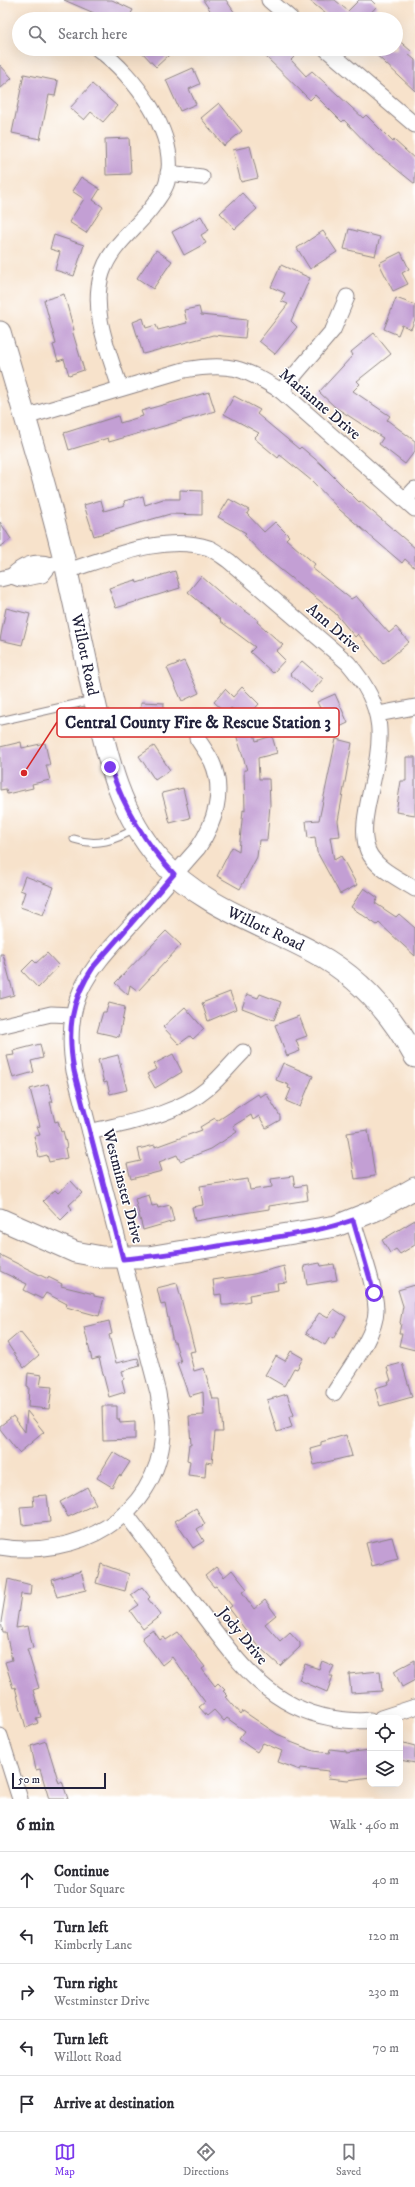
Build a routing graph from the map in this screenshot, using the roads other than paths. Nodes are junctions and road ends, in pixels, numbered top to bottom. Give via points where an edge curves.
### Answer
1 (269, 0) edge
2 (283, 12) edge
3 (107, 56) edge
4 (334, 56) edge
5 (415, 125) edge
6 (168, 173) junction
7 (202, 176) dead end
8 (347, 297) dead end
9 (0, 332) edge
10 (120, 388) junction
11 (281, 391) junction
12 (25, 417) junction
13 (412, 499) edge
14 (60, 566) junction
15 (6, 578) edge
16 (95, 699) junction
17 (415, 707) edge
18 (378, 714) junction
19 (0, 721) edge
20 (197, 738) dead end
21 (137, 827) junction
22 (74, 839) dead end
23 (174, 874) junction
24 (415, 889) edge
25 (72, 1015) junction
26 (0, 1026) edge
27 (243, 1052) dead end
28 (415, 1057) edge
29 (90, 1132) junction
30 (415, 1188) edge
31 (0, 1219) edge
32 (353, 1220) junction
33 (123, 1259) junction
34 (334, 1393) dead end
35 (126, 1514) junction
36 (0, 1547) edge
37 (415, 1706) edge
38 (390, 1715) edge
39 (367, 1720) edge
40 (0, 1736) edge
41 (20, 1799) edge

1 - 2 street
3 - 6 street via 145,97 162,134 169,158
4 - 5 street
6 - 7 street
6 - 10 street via 167,183 158,199 143,219 119,242 108,257 102,273 98,301 100,317
8 - 11 street via 332,330
9 - 12 main road, Willott Road
10 - 11 street, Marianne Drive via 210,365 243,370
10 - 12 street, Marianne Drive
11 - 13 street, Marianne Drive
12 - 14 main road, Willott Road
14 - 15 street, Ann Drive via 42,575 20,579
14 - 16 main road, Willott Road
14 - 18 street, Ann Drive via 156,544 178,542 210,548 229,561 348,663 370,692
16 - 19 lane
16 - 21 main road, Willott Road via 118,792
17 - 18 street
18 - 24 street, Ann Drive via 379,755 365,817 368,852 379,865
20 - 23 street, Westminster Drive via 212,763 217,784 217,803 209,832
21 - 22 lane via 120,837 100,843
21 - 23 main road, Willott Road via 147,843
23 - 25 street, Westminster Drive via 94,966 78,994
23 - 28 main road, Willott Road via 203,897 315,952 344,971 382,1006
25 - 26 street via 51,1014
25 - 29 street, Westminster Drive via 70,1047
27 - 29 street via 207,1089 187,1102 150,1116
29 - 33 street, Westminster Drive
30 - 32 main road
31 - 33 main road via 75,1252
32 - 33 main road via 336,1226 286,1235
32 - 34 street via 374,1293 376,1310 374,1323 366,1341
33 - 35 street, Westminster Drive via 158,1393 164,1434 150,1484 139,1501
35 - 36 street, Westminster Drive via 99,1532 80,1540 34,1549
35 - 39 street, Jody Drive via 229,1649 262,1686 279,1699 314,1714 340,1720
37 - 38 street
40 - 41 street

